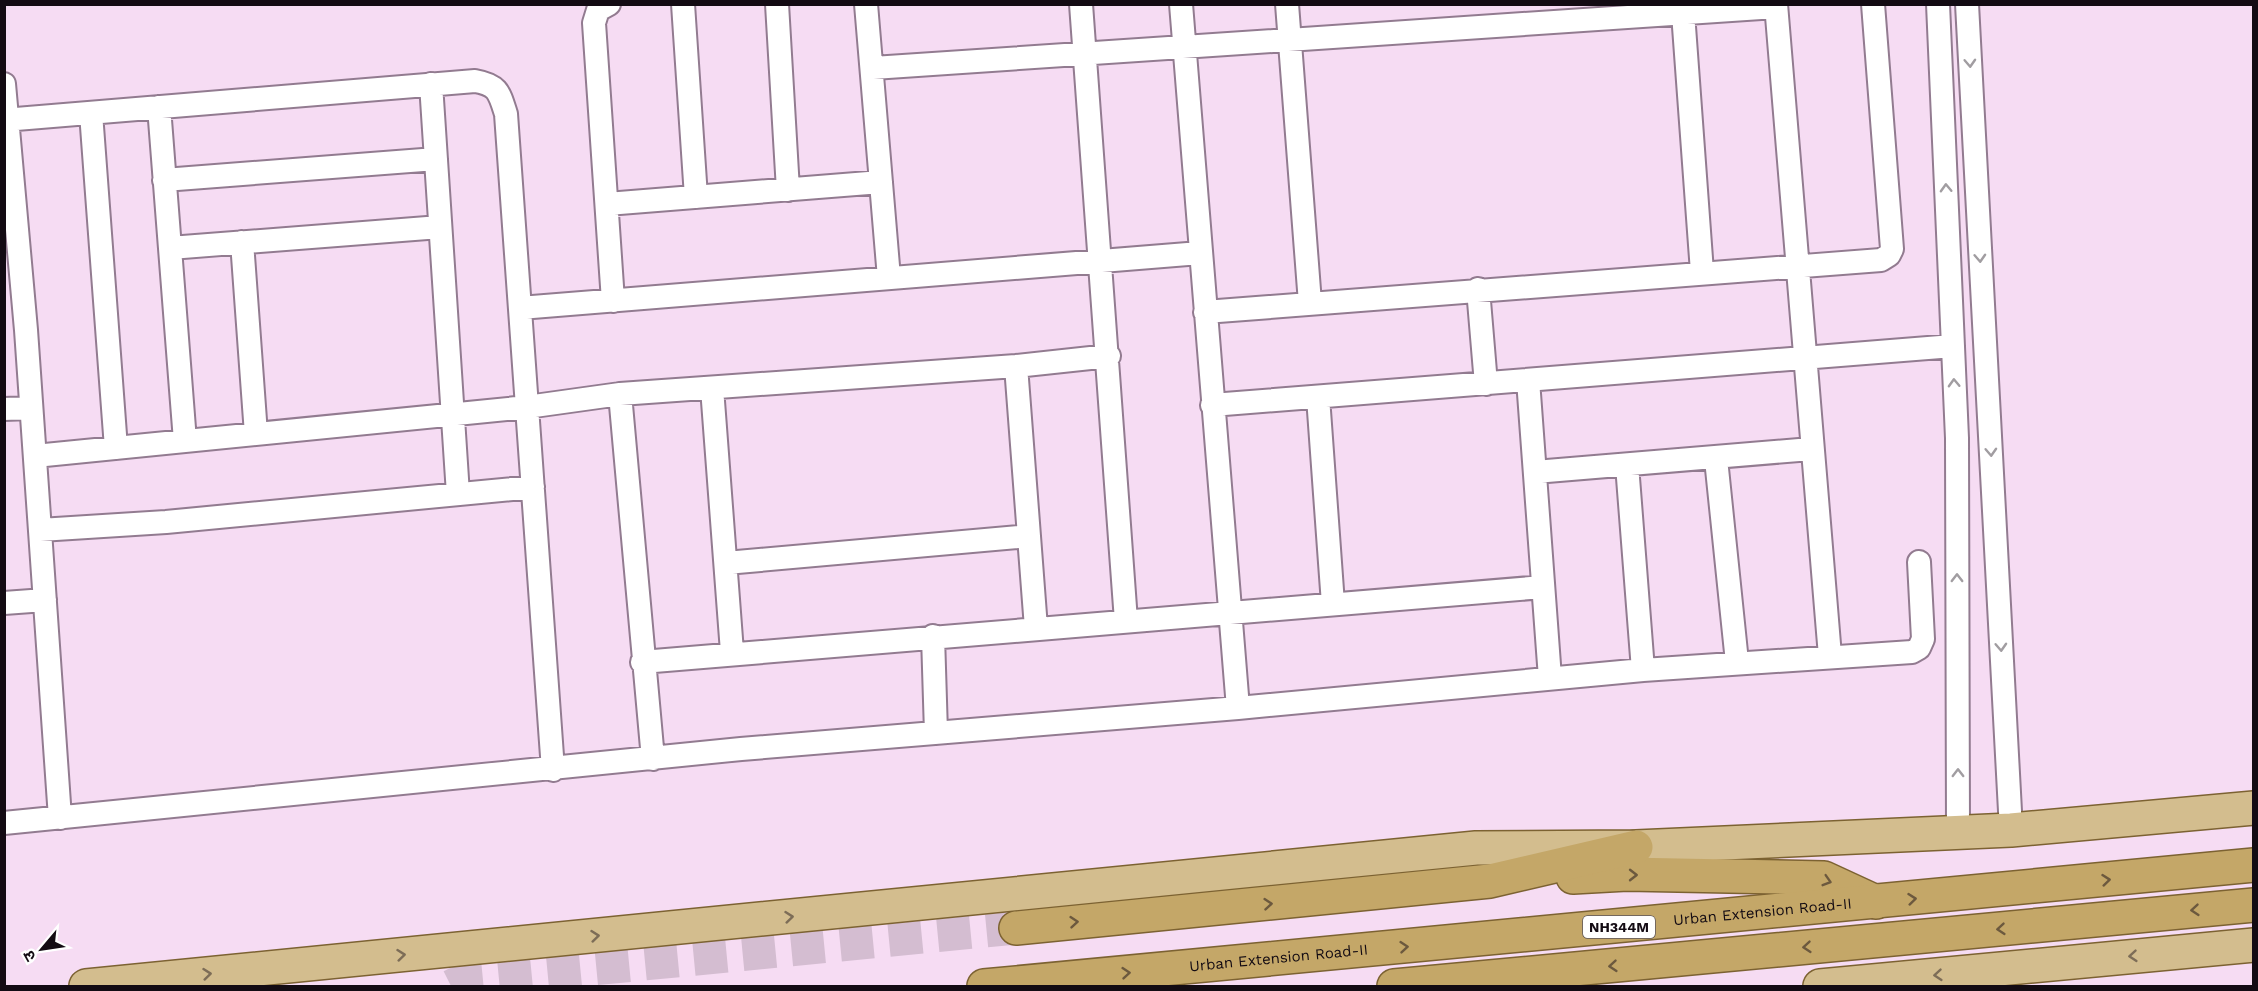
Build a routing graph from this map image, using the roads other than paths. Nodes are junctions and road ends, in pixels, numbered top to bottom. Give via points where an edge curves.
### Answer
1 (609, 4) edge
2 (683, 4) edge
3 (777, 4) edge
4 (867, 4) edge
5 (1081, 4) edge
6 (1181, 4) edge
7 (1287, 4) edge
8 (1873, 4) edge
9 (1938, 4) edge
10 (1967, 4) edge
11 (1776, 6) edge
12 (1683, 13) junction
13 (1289, 40) junction
14 (1184, 47) junction
15 (1084, 53) junction
16 (873, 68) junction
17 (4, 84) edge
18 (430, 84) junction
19 (159, 107) junction
20 (91, 113) junction
21 (6, 120) edge
22 (436, 159) junction
23 (165, 180) junction
24 (881, 182) junction
25 (788, 189) junction
26 (696, 197) junction
27 (607, 204) junction
28 (440, 227) junction
29 (242, 242) junction
30 (170, 248) junction
31 (1200, 253) junction
32 (1101, 261) junction
33 (1796, 265) junction
34 (1702, 272) junction
35 (889, 278) junction
36 (1478, 289) junction
37 (614, 301) junction
38 (1310, 303) junction
39 (520, 308) junction
40 (1205, 312) junction
41 (15, 331) edge
42 (1953, 346) junction
43 (1109, 356) junction
44 (1803, 359) junction
45 (1016, 366) junction
46 (1528, 380) junction
47 (1486, 384) junction
48 (712, 388) junction
49 (620, 394) junction
50 (1318, 397) junction
51 (1212, 405) junction
52 (527, 407) junction
53 (31, 408) junction
54 (4, 409) edge
55 (454, 414) junction
56 (256, 434) junction
57 (185, 441) junction
58 (116, 448) junction
59 (1811, 449) junction
60 (35, 456) junction
61 (1716, 459) junction
62 (1627, 465) junction
63 (1535, 472) junction
64 (533, 487) junction
65 (458, 494) junction
66 (40, 530) junction
67 (1029, 536) junction
68 (1919, 562) dead end
69 (726, 563) junction
70 (1543, 587) junction
71 (45, 600) junction
72 (4, 603) edge
73 (1333, 604) junction
74 (1230, 612) junction
75 (1126, 621) junction
76 (1036, 628) junction
77 (933, 636) junction
78 (732, 652) junction
79 (1830, 656) junction
80 (642, 662) junction
81 (1737, 663) junction
82 (1643, 669) junction
83 (1550, 678) junction
84 (1238, 708) junction
85 (936, 734) junction
86 (653, 759) junction
87 (553, 770) junction
88 (2253, 808) edge
89 (60, 818) junction
90 (4, 823) edge
91 (2011, 830) junction
92 (1958, 831) junction
93 (1636, 847) junction
94 (2253, 866) edge
95 (1490, 880) junction
96 (1876, 902) junction
97 (2253, 905) edge
98 (1016, 928) tunnel mouth
99 (2253, 945) edge
100 (86, 987) edge
101 (984, 987) edge
102 (1394, 987) edge
103 (1820, 987) edge

1 - 27 street via 598,10 594,23
2 - 26 street
3 - 25 street
4 - 16 street
5 - 15 street
6 - 14 street
7 - 13 street
8 - 33 street via 1892,249 1889,255 1872,262
42 -> 9 street
10 -> 91 street
11 - 12 street
11 - 33 street
12 - 13 street
12 - 34 street
13 - 14 street
13 - 38 street
14 - 15 street
14 - 31 street
15 - 16 street
15 - 32 street
16 - 24 street
17 - 21 street
18 - 19 street
18 - 22 street
18 - 39 street via 475,81 490,84 499,93 506,114
19 - 20 street
19 - 23 street
20 - 21 street
20 - 58 street
21 - 41 street
22 - 23 street
22 - 28 street
23 - 30 street
24 - 25 street
24 - 35 street
25 - 26 street
26 - 27 street
27 - 37 street
28 - 29 street
28 - 55 street
29 - 30 street
29 - 56 street
30 - 57 street
31 - 32 street
31 - 40 street
32 - 35 street
32 - 43 street
33 - 34 street
33 - 44 street
34 - 36 street
35 - 37 street
36 - 38 street
36 - 47 street
37 - 39 street
38 - 40 street
39 - 52 street
40 - 51 street
41 - 53 street
42 - 44 street
92 -> 42 street via 1957,438
43 - 45 street
43 - 75 street
44 - 46 street
44 - 59 street
45 - 48 street
45 - 67 street
46 - 47 street
46 - 63 street
47 - 50 street
48 - 49 street
48 - 69 street
49 - 52 street
49 - 80 street
50 - 51 street
50 - 73 street
51 - 74 street
52 - 55 street
52 - 64 street
53 - 54 street
53 - 60 street
55 - 56 street
55 - 65 street
56 - 57 street
57 - 58 street
58 - 60 street
59 - 61 street
59 - 79 street
60 - 66 street
61 - 62 street
61 - 81 street
62 - 63 street
62 - 82 street
63 - 70 street
64 - 65 street
64 - 87 street
65 - 66 street
66 - 71 street
67 - 69 street
67 - 76 street
68 - 79 street via 1923,639 1919,648 1912,652
69 - 78 street
70 - 73 street
70 - 83 street
71 - 72 street
71 - 89 street
73 - 74 street
74 - 75 street
74 - 84 street
75 - 76 street
76 - 77 street
77 - 78 street
77 - 85 street
78 - 80 street
79 - 81 street
80 - 86 street
81 - 82 street
82 - 83 street
83 - 84 street
84 - 85 street
85 - 86 street
86 - 87 street
87 - 89 street
88 - 91 main road
89 - 90 street
91 - 92 main road
92 - 93 main road
93 - 95 highway
100 -> 93 main road via 1476,848
96 -> 94 highway, Urban Extension Road-II / NH344M
95 -> 96 highway via 1627,874 1824,878
98 -> 95 highway
101 -> 96 highway, Urban Extension Road-II / NH344M
97 -> 102 highway
99 -> 103 main road

